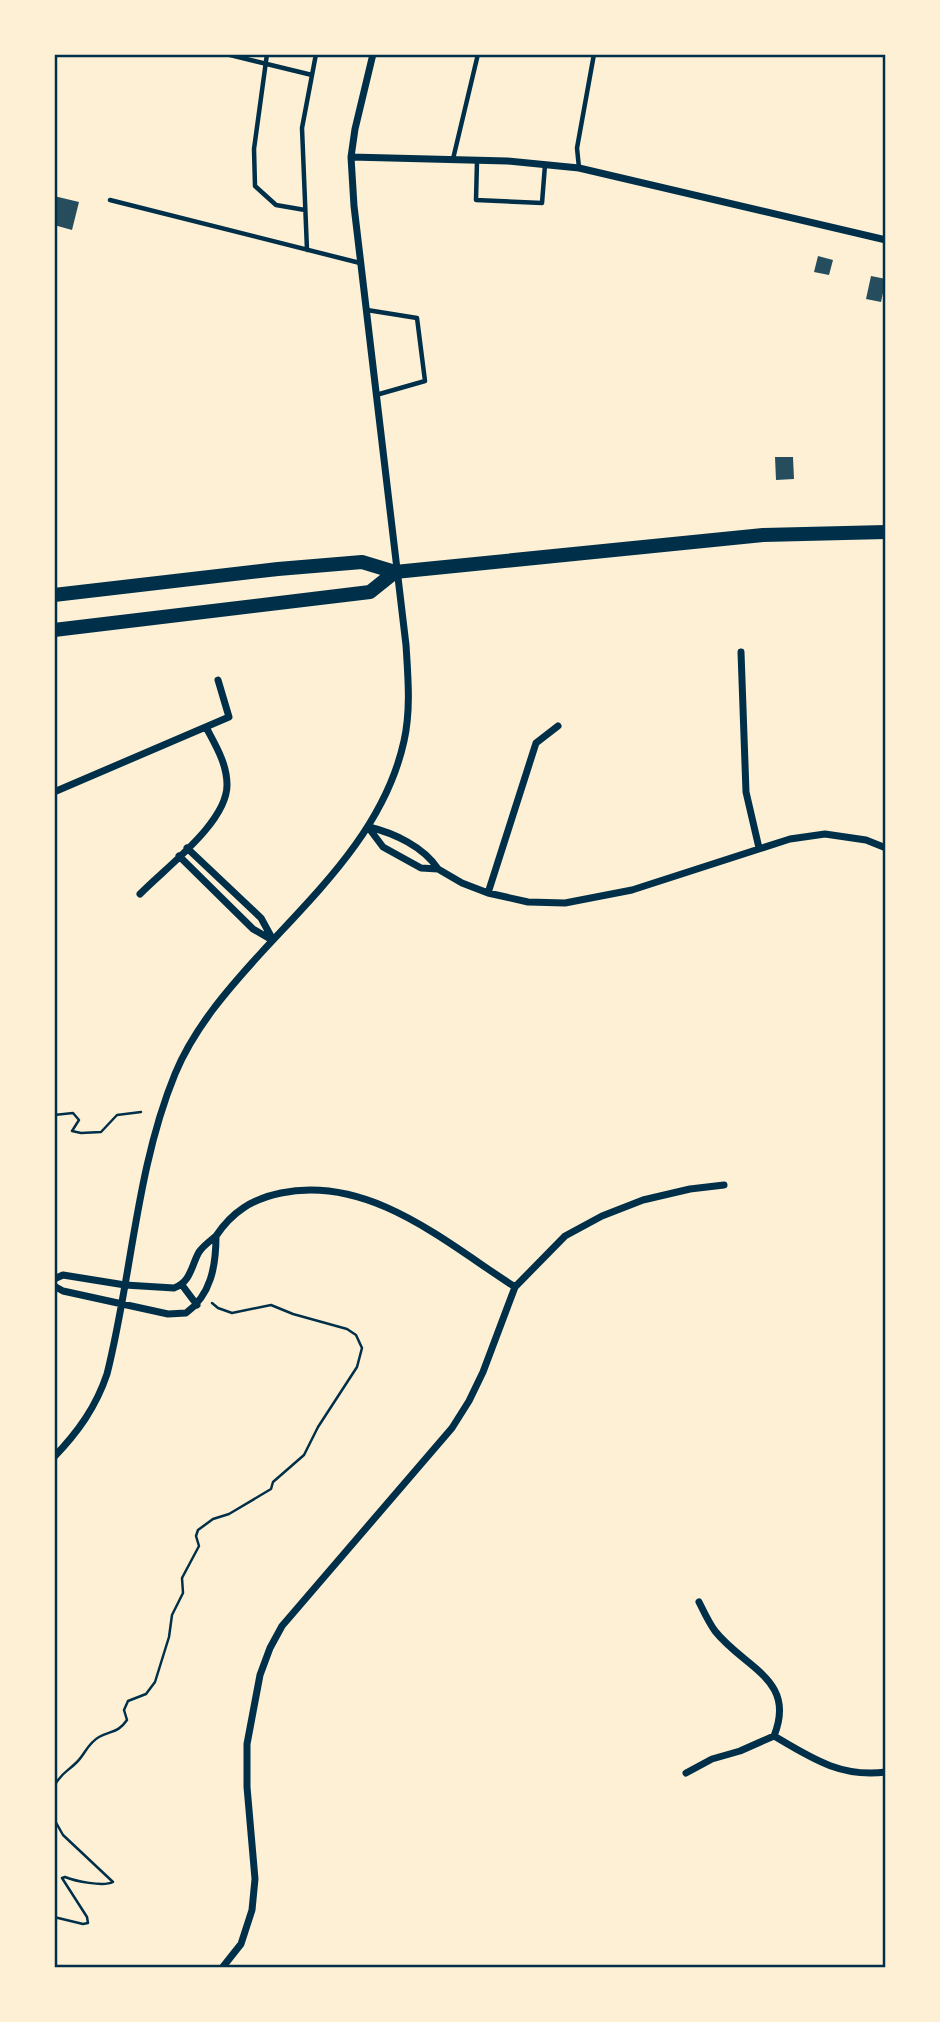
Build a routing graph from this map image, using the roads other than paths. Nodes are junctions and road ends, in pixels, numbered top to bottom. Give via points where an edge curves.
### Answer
1 (226, 54) edge
2 (267, 54) edge
3 (316, 54) edge
4 (373, 54) edge
5 (478, 54) edge
6 (594, 54) edge
7 (264, 64) junction
8 (312, 75) junction
9 (351, 158) junction
10 (452, 160) junction
11 (477, 161) junction
12 (545, 165) junction
13 (579, 168) junction
14 (110, 200) dead end
15 (305, 210) junction
16 (886, 240) edge
17 (307, 250) junction
18 (361, 263) junction
19 (367, 310) junction
20 (376, 395) junction
21 (886, 532) edge
22 (396, 572) junction
23 (54, 595) edge
24 (54, 630) edge
25 (741, 652) dead end
26 (218, 680) dead end
27 (558, 726) dead end
28 (207, 729) junction
29 (54, 792) edge
30 (368, 827) junction
31 (187, 848) junction
32 (760, 848) junction
33 (886, 848) edge
34 (179, 856) junction
35 (438, 869) junction
36 (488, 893) junction
37 (140, 894) dead end
38 (272, 940) junction
39 (724, 1185) dead end
40 (216, 1236) junction
41 (54, 1279) edge
42 (182, 1285) junction
43 (54, 1286) edge
44 (514, 1287) junction
45 (124, 1289) junction
46 (121, 1303) junction
47 (197, 1305) junction
48 (54, 1457) edge
49 (699, 1602) dead end
50 (774, 1736) junction
51 (886, 1772) edge
52 (686, 1773) dead end
53 (222, 1968) edge

1 - 7 lane
2 - 7 lane
3 - 8 lane
4 - 9 street
5 - 10 lane
6 - 13 lane via 577,148
7 - 8 lane
7 - 15 lane via 254,149 256,186 276,205
8 - 15 lane via 302,128
9 - 10 street
9 - 18 street
10 - 11 street
11 - 12 street
11 - 12 lane via 476,200 542,203
12 - 13 street
13 - 16 street
14 - 17 lane
15 - 17 lane
17 - 18 lane
18 - 19 street
19 - 20 street
19 - 20 lane via 417,318 425,381
20 - 22 street
21 - 22 main road via 763,535
22 - 23 main road via 362,562
22 - 24 main road via 370,592
22 - 30 street via 406,645 405,739 387,793
25 - 32 street via 746,792
26 - 28 street via 229,717
27 - 36 street via 536,743
28 - 29 street
28 - 31 street via 225,769 227,787 222,806
30 - 35 street via 390,832 431,858
30 - 35 street via 383,847 421,869
30 - 38 street via 349,856
31 - 34 street
31 - 38 street via 261,918
32 - 33 street via 825,834
32 - 36 street via 632,890 565,903 528,902
34 - 37 street
34 - 38 street via 253,929
35 - 36 street
38 - 45 street via 204,1022 175,1073 146,1174
39 - 44 street via 643,1199 602,1216 565,1237
40 - 42 street via 200,1251
40 - 44 street via 236,1212 261,1197 300,1189 336,1191 401,1213
40 - 47 street via 216,1258
41 - 45 street via 63,1275
42 - 45 street
42 - 47 street
43 - 46 street
44 - 53 street via 470,1401 452,1428 282,1626 270,1648 247,1744 253,1910 241,1944
45 - 46 street
46 - 47 street via 169,1314 186,1313
46 - 48 street via 99,1395
49 - 50 street via 716,1632 779,1695 781,1718
50 - 51 street via 816,1761 851,1773
50 - 52 street

